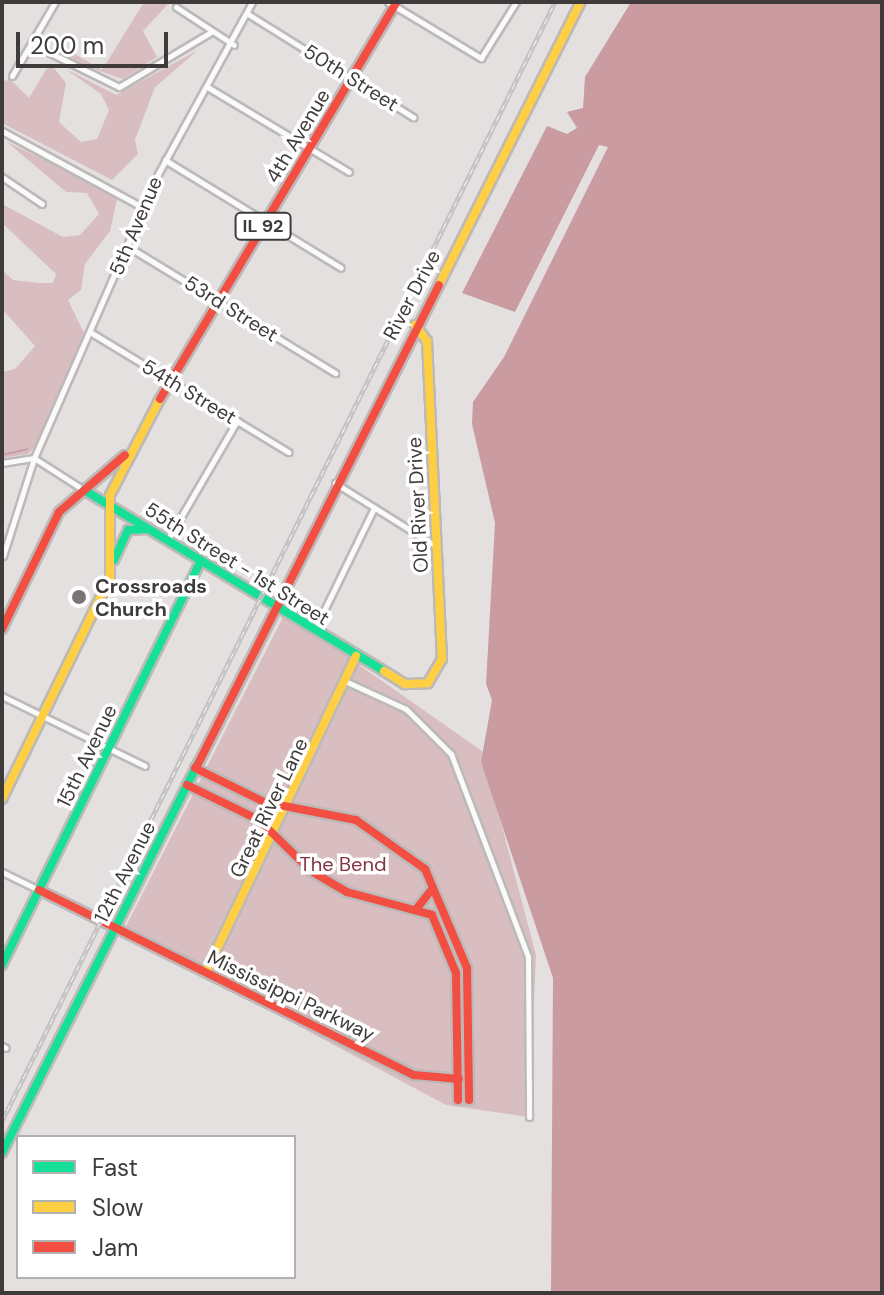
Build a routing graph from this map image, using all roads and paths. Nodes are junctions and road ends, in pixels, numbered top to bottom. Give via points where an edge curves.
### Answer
1 (55, 2) edge
2 (252, 2) edge
3 (516, 2) edge
4 (581, 2) edge
5 (393, 3) edge
6 (176, 7) dead end
7 (248, 14) junction
8 (211, 32) junction
9 (32, 44) junction
10 (234, 45) junction
11 (12, 76) dead end
12 (352, 78) junction
13 (209, 88) junction
14 (413, 117) dead end
15 (2, 131) edge
16 (309, 148) junction
17 (165, 160) junction
18 (349, 172) dead end
19 (2, 177) edge
20 (42, 204) dead end
21 (144, 208) junction
22 (266, 222) junction
23 (127, 246) junction
24 (341, 268) dead end
25 (218, 301) junction
26 (415, 325) junction
27 (90, 332) junction
28 (335, 373) dead end
29 (171, 381) junction
30 (237, 421) junction
31 (129, 451) junction
32 (288, 452) dead end
33 (34, 458) junction
34 (2, 463) edge
35 (335, 483) junction
36 (84, 490) junction
37 (109, 504) junction
38 (374, 508) junction
39 (153, 530) junction
40 (168, 539) junction
41 (436, 546) junction
42 (3, 556) edge
43 (114, 560) junction
44 (201, 560) junction
45 (274, 605) junction
46 (2, 629) edge
47 (314, 630) junction
48 (356, 656) junction
49 (345, 681) junction
50 (428, 683) joint
51 (2, 696) edge
52 (43, 716) junction
53 (109, 749) junction
54 (145, 766) dead end
55 (195, 768) junction
56 (187, 785) junction
57 (2, 799) edge
58 (288, 807) junction
59 (274, 836) junction
60 (2, 872) edge
61 (432, 889) junction
62 (39, 890) junction
63 (418, 907) junction
64 (114, 928) junction
65 (2, 965) edge
66 (206, 972) junction
67 (457, 1079) junction
68 (469, 1079) junction
69 (458, 1100) dead end
70 (469, 1100) dead end
71 (529, 1117) dead end
72 (2, 1153) edge

1 - 9 street
2 - 7 street, 5th Avenue
3 - 5 street via 481,58
4 - 26 street, River Drive
5 - 12 street, 4th Avenue / IL 92
6 - 8 street
7 - 10 street, 5th Avenue
7 - 12 street, 50th Street
8 - 9 street via 119,87
8 - 10 street
9 - 11 street
10 - 13 street, 5th Avenue
12 - 14 street, 50th Street
12 - 16 street, 4th Avenue / IL 92
13 - 16 street
13 - 17 street, 5th Avenue
15 - 21 street
16 - 18 street
16 - 22 street, 4th Avenue / IL 92
17 - 21 street, 5th Avenue
17 - 22 street
19 - 20 street
21 - 23 street, 5th Avenue
22 - 24 street
22 - 25 street, 4th Avenue / IL 92
23 - 25 street, 53rd Street
23 - 27 street, 5th Avenue
25 - 28 street, 53rd Street
25 - 29 street, 4th Avenue / IL 92
26 - 35 street, River Drive
26 - 41 street, Old River Drive via 427,341
27 - 29 street, 54th Street
27 - 33 street, 5th Avenue
29 - 30 street, 54th Street
29 - 31 street, 4th Avenue / IL 92
30 - 32 street, 54th Street
30 - 40 street
31 - 36 street, 4th Avenue / IL 92
31 - 37 street, 4th Avenue / IL 92
33 - 34 street
33 - 36 street, 55th Street - 1st Street
33 - 42 street, 5th Avenue
35 - 38 street
35 - 45 street, River Drive
36 - 37 street, 55th Street - 1st Street
36 - 46 street, IL 92 via 59,512
37 - 39 street, 55th Street - 1st Street
37 - 43 street, IL 92
38 - 41 street
38 - 47 street
39 - 40 street, 55th Street - 1st Street
39 - 43 street via 128,530
40 - 44 street, 55th Street - 1st Street
41 - 50 street, Old River Drive via 442,659
43 - 52 street, IL 92
44 - 45 street, 55th Street - 1st Street
44 - 53 street, 15th Avenue
45 - 47 street, 55th Street - 1st Street
45 - 55 street, 12th Avenue
47 - 48 street, 55th Street - 1st Street
48 - 49 street, Great River Lane
48 - 50 street, 55th Street - 1st Street via 405,684
49 - 58 street, Great River Lane
49 - 71 street via 406,709 451,754 528,957
51 - 52 street
52 - 53 street
52 - 57 street, IL 92
53 - 54 street
53 - 62 street, 15th Avenue
55 - 56 street, 12th Avenue
55 - 58 street
56 - 59 street via 259,820
56 - 64 street, 12th Avenue
58 - 59 street, Great River Lane
58 - 61 street via 344,817 390,838 425,869
59 - 63 street via 347,892
59 - 66 street, Great River Lane
60 - 62 street
61 - 63 street
61 - 68 street via 467,968
62 - 64 street, Mississippi Parkway
62 - 65 street, 15th Avenue
63 - 67 street via 439,925 455,963
64 - 66 street, Mississippi Parkway
64 - 72 street, 12th Avenue
66 - 67 street, Mississippi Parkway via 414,1075
67 - 68 street, Mississippi Parkway
67 - 69 street
68 - 70 street

